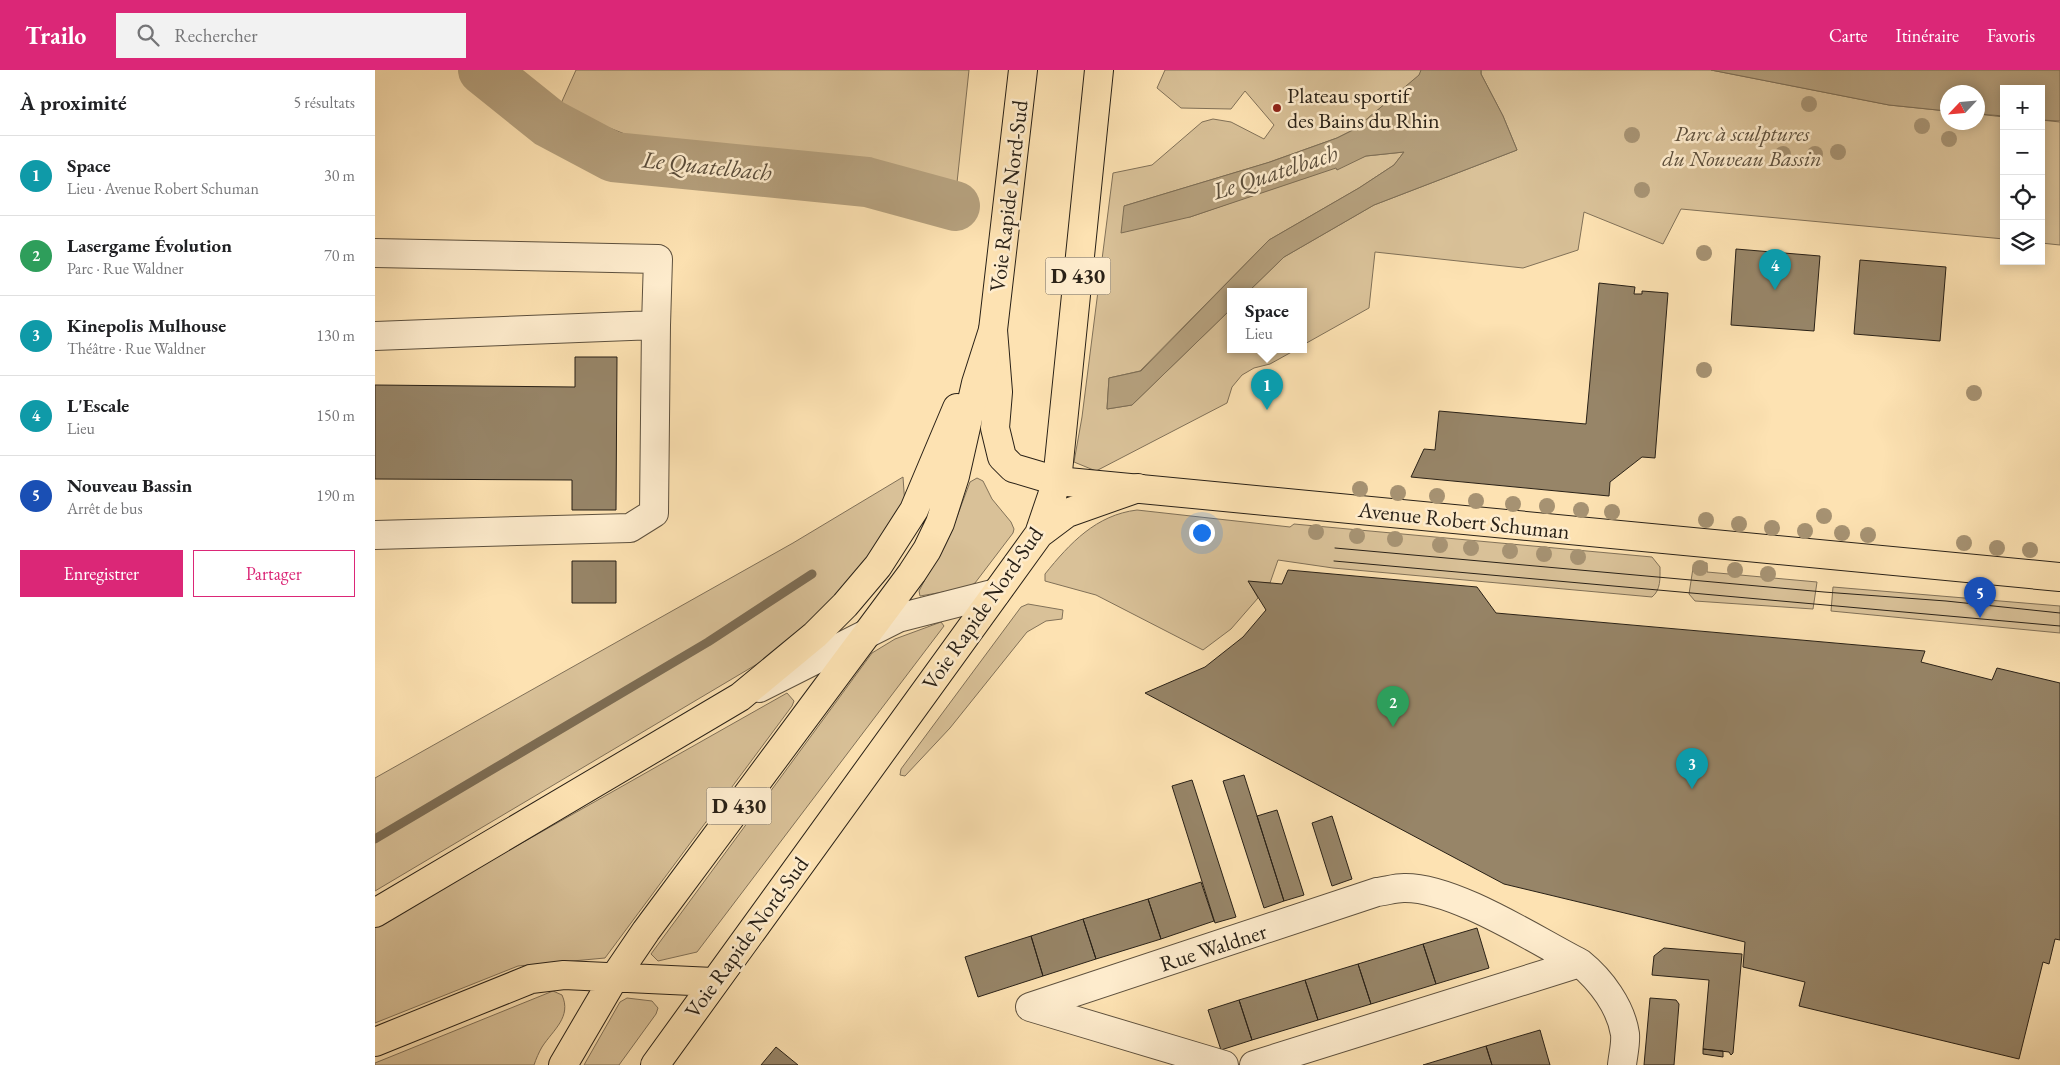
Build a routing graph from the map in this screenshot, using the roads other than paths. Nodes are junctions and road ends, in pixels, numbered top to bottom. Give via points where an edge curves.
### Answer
1 (1023, 70) edge
2 (1099, 70) edge
3 (375, 253) edge
4 (656, 325) junction
5 (993, 330) junction
6 (375, 336) edge
7 (976, 383) junction
8 (1057, 481) junction
9 (1137, 488) junction
10 (1039, 534) junction
11 (375, 535) edge
12 (2060, 577) edge
13 (996, 593) junction
14 (866, 635) junction
15 (740, 697) junction
16 (375, 913) edge
17 (1580, 963) junction
18 (614, 978) junction
19 (713, 982) junction
20 (1089, 988) junction
21 (1095, 1027) junction
22 (375, 1042) edge
23 (563, 1065) edge
24 (655, 1065) edge
25 (1224, 1065) edge
26 (1254, 1065) edge
27 (1622, 1065) edge

1 - 5 main road, Voie Rapide Nord-Sud / D 430
2 - 8 main road, Voie Rapide Nord-Sud / D 430
3 - 4 street via 658,259
4 - 6 street
4 - 11 street via 654,513 630,528
5 - 7 main road, Voie Rapide Nord-Sud / D 430
5 - 8 main road, Avenue Robert Schuman via 998,392 995,428 1002,457 1013,468
7 - 14 main road, Voie Rapide Nord-Sud / D 430 via 955,476 939,523 927,550
7 - 15 main road via 953,414 914,510 878,566 815,635
8 - 9 main road, Avenue Robert Schuman
8 - 10 main road, Voie Rapide Nord-Sud / D 430
9 - 10 main road via 1067,513
9 - 12 main road, Avenue Robert Schuman
10 - 13 main road, Voie Rapide Nord-Sud / D 430
13 - 14 street via 898,618
13 - 19 main road, Voie Rapide Nord-Sud / D 430
14 - 15 street
14 - 18 main road, Voie Rapide Nord-Sud / D 430
15 - 16 main road
17 - 20 street, Rue Waldner via 1461,900 1426,890 1404,888 1377,892
17 - 26 street
17 - 27 street, Rue Waldner via 1597,977 1615,1007 1625,1034
18 - 19 main road
18 - 22 main road via 565,975 531,979
18 - 23 main road, Voie Rapide Nord-Sud / D 430
19 - 24 main road, Voie Rapide Nord-Sud / D 430
20 - 21 street via 1081,1006
20 - 21 street, Rue Waldner via 1031,1007
21 - 25 street, Rue Waldner

